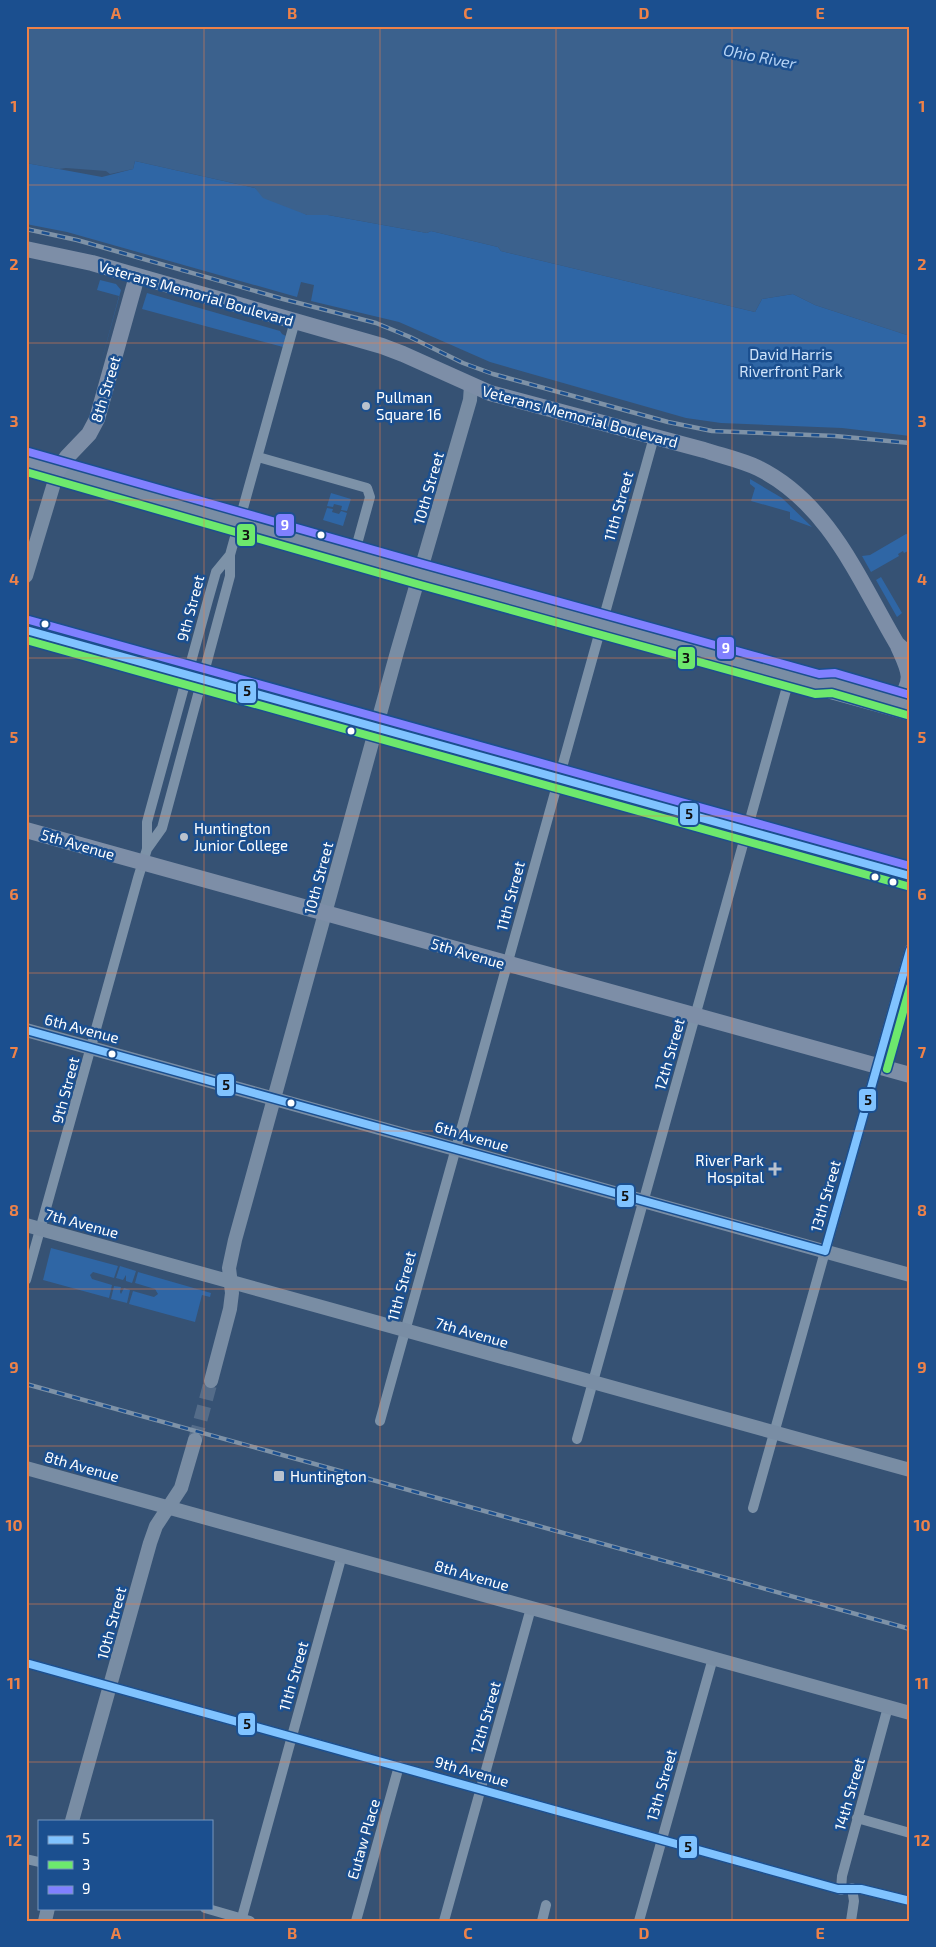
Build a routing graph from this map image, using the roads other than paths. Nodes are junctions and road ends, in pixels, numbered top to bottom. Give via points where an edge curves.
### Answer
1 (26, 249) edge
2 (137, 276) junction
3 (295, 321) junction
4 (471, 385) junction
5 (654, 437) junction
6 (258, 457) junction
7 (26, 462) edge
8 (58, 470) junction
9 (239, 523) junction
10 (230, 555) junction
11 (354, 555) junction
12 (420, 574) junction
13 (26, 576) edge
14 (600, 624) junction
15 (26, 630) edge
16 (898, 644) junction
17 (910, 656) edge
18 (187, 675) junction
19 (790, 676) junction
20 (202, 679) junction
21 (818, 684) junction
22 (904, 703) edge
23 (910, 716) edge
24 (376, 728) junction
25 (558, 778) junction
26 (26, 830) edge
27 (747, 831) junction
28 (145, 856) junction
29 (910, 876) edge
30 (326, 914) junction
31 (910, 949) edge
32 (507, 964) junction
33 (695, 1016) junction
34 (26, 1030) edge
35 (92, 1048) junction
36 (878, 1066) junction
37 (910, 1075) edge
38 (274, 1098) junction
39 (455, 1148) junction
40 (644, 1201) junction
41 (26, 1225) edge
42 (41, 1229) junction
43 (825, 1251) junction
44 (910, 1275) edge
45 (26, 1280) edge
46 (230, 1280) junction
47 (404, 1330) junction
48 (211, 1381) tunnel mouth
49 (593, 1382) junction
50 (380, 1421) dead end
51 (775, 1432) junction
52 (577, 1439) dead end
53 (195, 1440) tunnel mouth
54 (26, 1468) edge
55 (910, 1470) edge
56 (168, 1507) junction
57 (753, 1508) dead end
58 (342, 1556) junction
59 (531, 1608) junction
60 (713, 1658) junction
61 (26, 1663) edge
62 (110, 1686) junction
63 (888, 1707) junction
64 (910, 1713) edge
65 (291, 1737) junction
66 (399, 1766) junction
67 (480, 1789) junction
68 (857, 1818) junction
69 (72, 1820) edge
70 (910, 1833) edge
71 (662, 1840) junction
72 (852, 1888) junction
73 (841, 1890) junction
74 (910, 1902) edge
75 (546, 1905) dead end
76 (212, 1910) edge
77 (244, 1920) edge
78 (356, 1921) edge
79 (444, 1921) edge
80 (542, 1921) edge
81 (639, 1921) edge
82 (851, 1921) edge

1 - 2 main road, Veterans Memorial Boulevard via 74,258
2 - 3 main road, Veterans Memorial Boulevard
2 - 8 main road, 8th Street via 97,419 89,434
3 - 4 main road, Veterans Memorial Boulevard via 393,350
3 - 6 street, 9th Street
4 - 5 main road, Veterans Memorial Boulevard via 490,393
4 - 12 street, 10th Street via 470,400
5 - 14 street, 11th Street
5 - 16 main road, Veterans Memorial Boulevard via 752,466 799,496 837,539
6 - 9 street, 9th Street
6 - 11 street via 367,488 370,497
7 - 8 main road
8 - 9 street
8 - 13 street, 8th Street
9 - 10 street, 9th Street
9 - 11 street
10 - 18 street, 9th Street via 216,572
10 - 20 street, 9th Street via 230,576
11 - 12 street
12 - 14 street
12 - 24 street, 10th Street
14 - 19 street
14 - 25 street, 11th Street
15 - 18 street
16 - 17 main road, Veterans Memorial Boulevard
16 - 22 main road via 910,675
18 - 20 street
18 - 28 street, 9th Street via 147,822
19 - 21 street
19 - 27 street, 12th Street
20 - 24 street
20 - 28 street, 9th Street via 162,828
21 - 22 street via 834,683
21 - 23 street via 830,694
24 - 25 street
24 - 30 street, 10th Street
25 - 27 street
25 - 32 street, 11th Street
26 - 28 main road, 5th Avenue
27 - 29 street
27 - 33 street, 12th Street
28 - 30 main road, 5th Avenue
28 - 35 street, 9th Street
30 - 32 main road, 5th Avenue
30 - 38 street, 10th Street
31 - 36 street, 13th Street
32 - 33 main road, 5th Avenue
32 - 39 street, 11th Street
33 - 36 main road, 5th Avenue
33 - 40 street, 12th Street
34 - 35 street, 6th Avenue
35 - 38 street, 6th Avenue
35 - 42 street, 9th Street
36 - 37 main road, 5th Avenue
36 - 43 street, 13th Street
38 - 39 street, 6th Avenue
38 - 46 street, 10th Street via 231,1253
39 - 40 street, 6th Avenue
39 - 47 street, 11th Street
40 - 43 street, 6th Avenue
40 - 49 street, 12th Street
41 - 42 street, 7th Avenue
42 - 45 street, 9th Street
42 - 46 street, 7th Avenue
43 - 44 street, 6th Avenue
43 - 51 street, 13th Street
46 - 47 street, 7th Avenue
46 - 48 street, 10th Street via 232,1300
47 - 49 street, 7th Avenue
47 - 50 street, 11th Street
49 - 51 street, 7th Avenue
49 - 52 street, 12th Street
51 - 55 street, 7th Avenue
51 - 57 street, 13th Street
53 - 56 street, 10th Street via 184,1481
54 - 56 street, 8th Avenue
56 - 58 street, 8th Avenue
56 - 62 street, 10th Street via 150,1543
58 - 59 street, 8th Avenue
58 - 65 street, 11th Street
59 - 60 street, 8th Avenue
59 - 67 street, 12th Street
60 - 63 street, 8th Avenue
60 - 71 street, 13th Street
61 - 62 street, 9th Avenue
62 - 65 street, 9th Avenue
62 - 69 street, 10th Street
63 - 64 street, 8th Avenue
63 - 68 street, 14th Street
65 - 66 street, 9th Avenue
65 - 77 street, 11th Street
66 - 67 street, 9th Avenue
66 - 78 street, Eutaw Place
67 - 71 street, 9th Avenue
67 - 79 street, 12th Street
68 - 70 street
68 - 73 street, 14th Street
71 - 73 street, 9th Avenue
71 - 81 street, 13th Street
72 - 73 street, 9th Avenue
72 - 74 street, 9th Avenue
72 - 82 street
75 - 80 street
76 - 77 street

